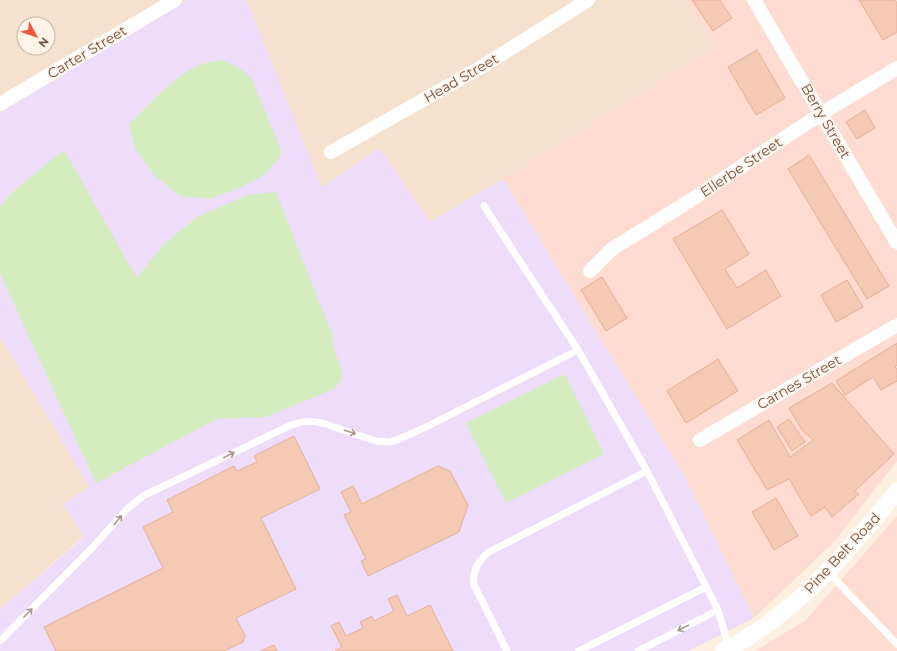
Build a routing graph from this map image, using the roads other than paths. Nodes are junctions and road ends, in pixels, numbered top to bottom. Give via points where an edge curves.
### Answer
1 (175, 0) edge
2 (588, 0) edge
3 (754, 0) edge
4 (897, 68) edge
5 (0, 104) edge
6 (822, 113) junction
7 (331, 152) dead end
8 (484, 206) dead end
9 (897, 243) edge
10 (590, 270) dead end
11 (897, 325) edge
12 (578, 350) junction
13 (700, 440) dead end
14 (647, 471) junction
15 (897, 491) edge
16 (828, 572) junction
17 (706, 587) junction
18 (718, 610) junction
19 (0, 641) edge
20 (897, 644) edge
21 (726, 650) edge
22 (507, 651) edge
23 (579, 651) edge
24 (638, 651) edge

1 - 5 street, Carter Street
2 - 7 street, Head Street via 478,69
3 - 6 street, Berry Street
4 - 6 street, Ellerbe Street
6 - 9 street, Berry Street
6 - 10 street, Ellerbe Street via 612,249
8 - 12 lane
11 - 13 street, Carnes Street
12 - 14 lane
19 -> 12 lane via 126,510 143,496 289,426 306,421 314,421 376,441 397,440
14 - 17 lane
14 - 22 lane via 490,552 478,563 473,577 474,585
15 - 16 street, Pine Belt Road
16 - 20 lane
16 - 21 street, Pine Belt Road via 781,614
17 - 18 lane
17 - 23 lane
18 - 21 lane
18 -> 24 lane

